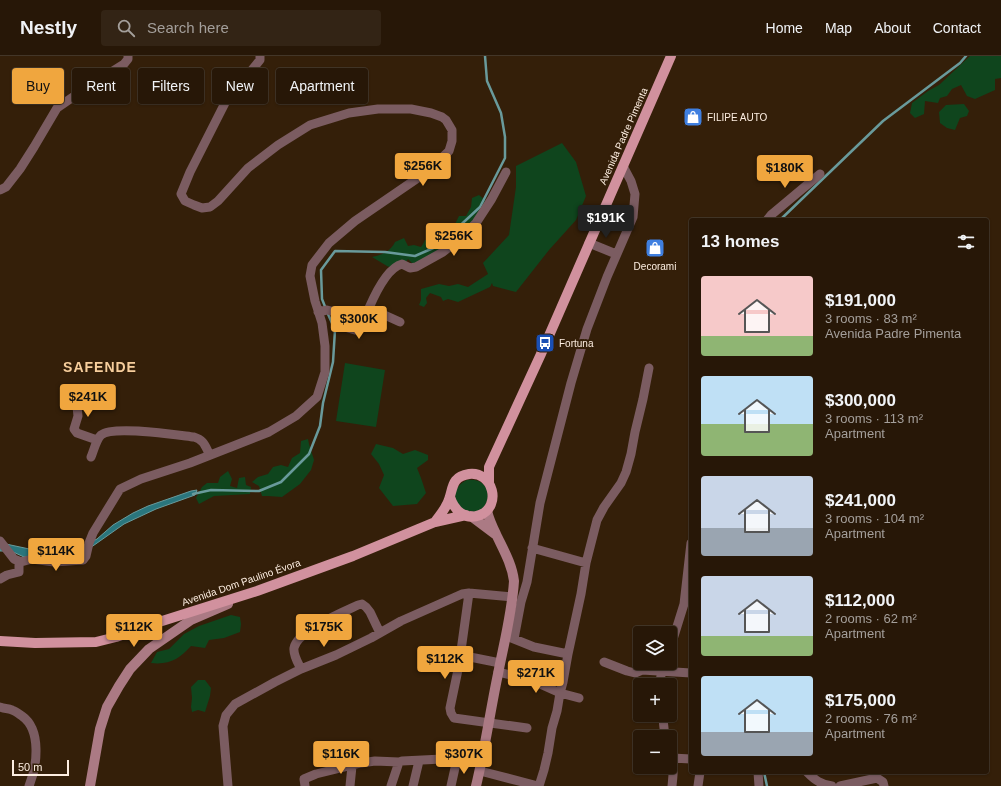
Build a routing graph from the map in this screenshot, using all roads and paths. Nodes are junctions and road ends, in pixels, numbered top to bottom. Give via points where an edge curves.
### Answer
1 (128, 56) edge
2 (260, 56) edge
3 (671, 56) edge
4 (623, 166) junction
5 (506, 172) dead end
6 (820, 174) dead end
7 (0, 190) edge
8 (769, 218) edge
9 (589, 243) junction
10 (616, 254) junction
11 (369, 308) junction
12 (318, 312) junction
13 (400, 322) dead end
14 (649, 368) dead end
15 (76, 397) dead end
16 (97, 440) junction
17 (210, 455) junction
18 (91, 457) dead end
19 (489, 467) junction
20 (478, 475) junction
21 (489, 482) junction
22 (450, 497) junction
23 (487, 511) junction
24 (469, 516) junction
25 (435, 522) junction
26 (496, 535) junction
27 (0, 541) edge
28 (532, 548) junction
29 (18, 560) junction
30 (689, 560) edge
31 (586, 563) junction
32 (0, 579) edge
33 (258, 591) junction
34 (469, 593) junction
35 (512, 597) junction
36 (677, 626) edge
37 (380, 633) junction
38 (510, 638) junction
39 (0, 641) edge
40 (568, 654) junction
41 (460, 655) junction
42 (604, 662) dead end
43 (499, 667) junction
44 (301, 669) junction
45 (642, 670) edge
46 (677, 670) edge
47 (689, 673) edge
48 (560, 693) junction
49 (579, 698) dead end
50 (0, 707) edge
51 (488, 723) junction
52 (527, 728) dead end
53 (483, 757) junction
54 (677, 757) edge
55 (457, 758) junction
56 (689, 759) edge
57 (419, 761) junction
58 (399, 762) junction
59 (352, 766) junction
60 (480, 771) junction
61 (673, 774) edge
62 (700, 774) edge
63 (758, 774) edge
64 (809, 774) edge
65 (29, 786) edge
66 (90, 786) edge
67 (228, 786) edge
68 (305, 786) edge
69 (350, 786) edge
70 (391, 786) edge
71 (413, 786) edge
72 (451, 786) edge
73 (476, 786) edge
74 (538, 786) edge
75 (672, 786) edge
76 (698, 786) edge
77 (759, 786) edge
78 (832, 786) edge
79 (840, 786) edge
80 (884, 786) edge

1 - 7 street via 124,64 57,108 20,169 6,187
2 - 12 street via 260,60 225,103 181,194 185,201 202,208 210,207 248,168 278,144 310,125 349,113 378,109 411,109 442,117 452,130 449,150 428,171 355,221 330,243 312,265 310,276
3 - 4 main road, Avenida Padre Pimenta
4 - 9 main road, Avenida Padre Pimenta
4 - 10 street via 635,194 633,217
5 - 11 street via 476,223 461,238 443,252 416,267 399,265 387,275 375,292
6 - 8 street
9 - 10 street
9 - 19 main road, Avenida Padre Pimenta
10 - 28 street via 587,329 571,383 540,503
11 - 12 street via 361,327 355,330 348,328 335,312
11 - 13 street
12 - 17 street via 325,346 325,372 316,397 296,416 269,432
14 - 31 street via 626,472 597,520
15 - 16 street via 78,416 74,429 77,433
16 - 17 street via 106,432 116,431 144,431 194,437 203,441
16 - 18 street
17 - 29 street via 120,489 93,533 83,560
19 - 20 main road
19 - 21 main road
20 - 21 main road
20 - 22 main road via 464,475 458,478
21 - 23 main road via 493,500
22 - 24 main road via 456,509 461,514
22 - 25 main road
23 - 24 main road
23 - 26 street
24 - 25 main road, Avenida Dom Paulino Évora
24 - 26 street
25 - 33 main road, Avenida Dom Paulino Évora
26 - 35 street via 506,552 513,574
27 - 29 street
28 - 31 street
28 - 38 street via 526,588
29 - 32 street via 19,572
30 - 36 street via 684,604
31 - 40 street
33 - 39 main road, Avenida Dom Paulino Évora via 96,642
33 - 66 street via 191,620 149,649 130,669 107,707 100,729
34 - 35 street
34 - 37 street via 457,596
34 - 41 street
35 - 38 street
37 - 44 street
37 - 44 street via 362,604 331,617 311,628 296,643 294,653
38 - 40 street via 534,647
38 - 43 street
40 - 48 street
41 - 43 street
41 - 51 street via 451,713 454,718
42 - 45 street via 635,673
43 - 48 street
43 - 51 street
44 - 67 street via 236,704 226,715 223,726
46 - 47 street
48 - 49 street
48 - 74 street via 544,770
50 - 65 street via 13,710 24,718 32,729 36,742 36,760
51 - 52 street
51 - 53 street
53 - 55 street
53 - 60 street
54 - 56 street
55 - 57 street
55 - 72 street
57 - 58 street
57 - 71 street
58 - 59 street via 375,761
58 - 70 street
59 - 68 street via 304,779
59 - 69 street
60 - 73 street
60 - 74 street
61 - 75 street
62 - 76 street
63 - 77 street
64 - 78 street via 822,784
79 - 80 street via 877,778

